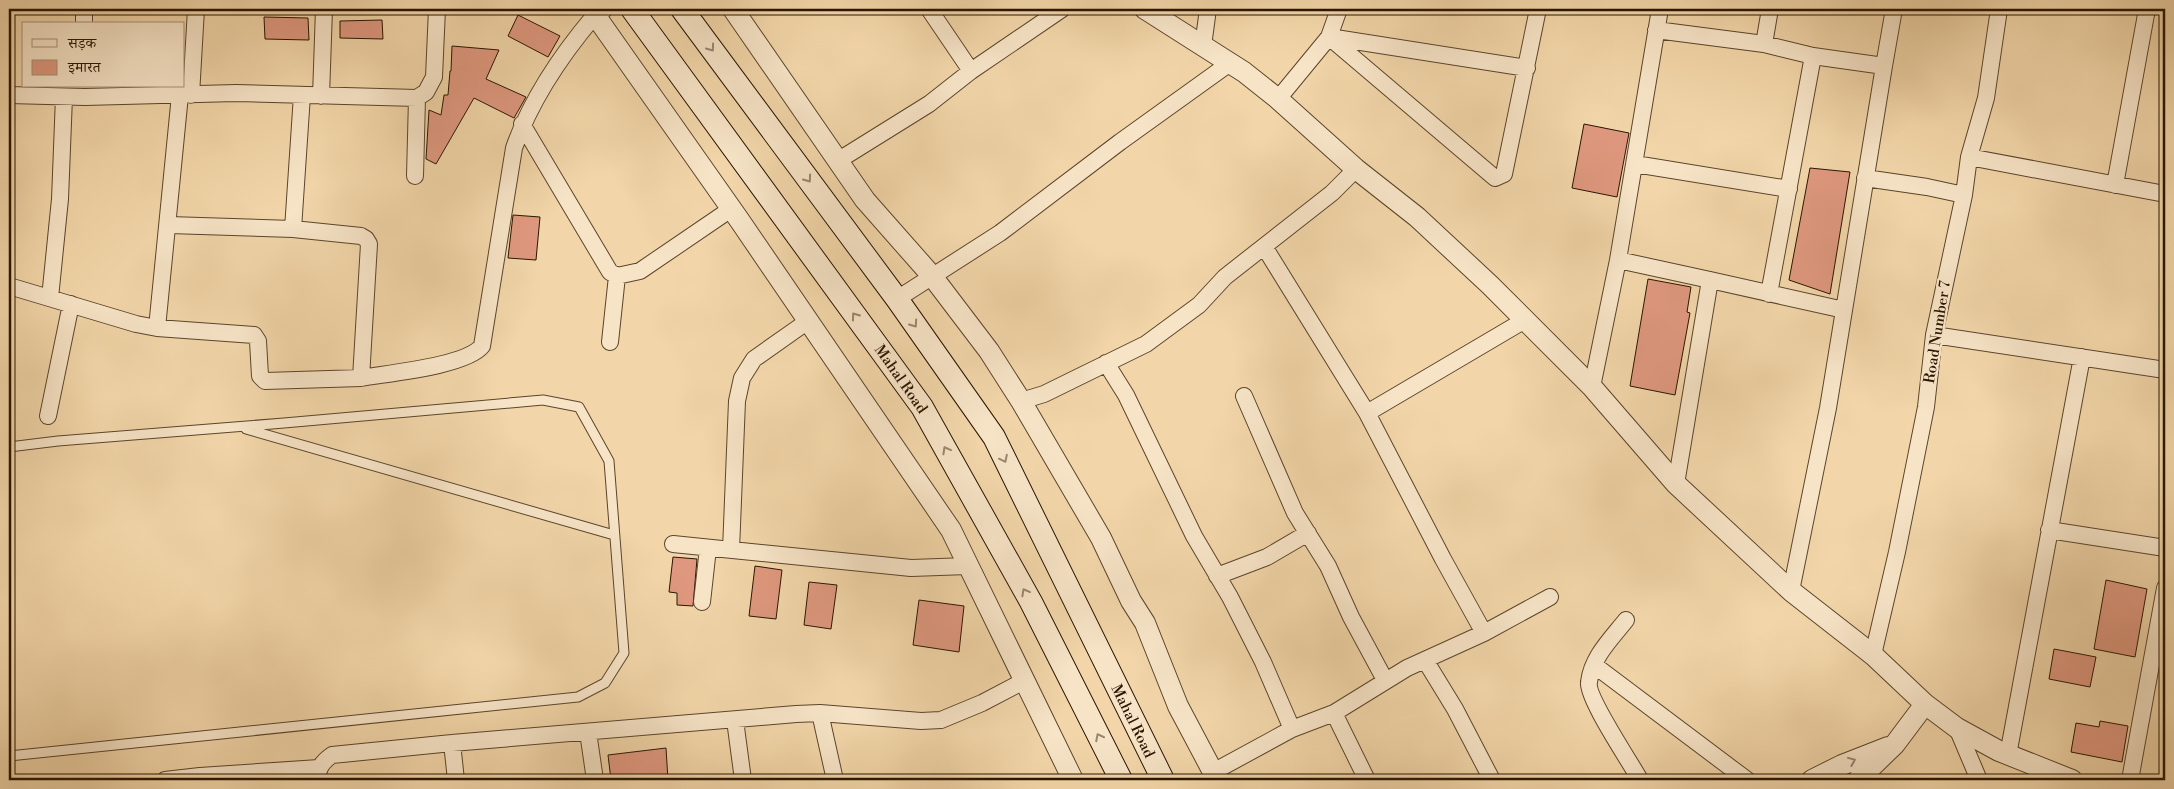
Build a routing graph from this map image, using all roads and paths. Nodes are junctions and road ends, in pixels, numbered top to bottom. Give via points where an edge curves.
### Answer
1 (84, 9) edge
2 (196, 9) edge
3 (324, 9) edge
4 (437, 9) edge
5 (632, 9) edge
6 (682, 9) edge
7 (733, 9) edge
8 (929, 9) edge
9 (1062, 9) edge
10 (1145, 9) edge
11 (1208, 9) edge
12 (1339, 9) edge
13 (1538, 9) edge
14 (1660, 9) edge
15 (1770, 9) edge
16 (1894, 9) edge
17 (1999, 9) edge
18 (2147, 9) edge
19 (598, 12) edge
20 (84, 22) edge
21 (1656, 30) junction
22 (1329, 37) junction
23 (1764, 44) junction
24 (1203, 46) junction
25 (1813, 56) junction
26 (1230, 63) junction
27 (1884, 66) junction
28 (1527, 68) junction
29 (972, 72) junction
30 (84, 92) edge
31 (9, 95) edge
32 (185, 95) junction
33 (302, 95) junction
34 (321, 96) junction
35 (64, 97) junction
36 (417, 98) junction
37 (1278, 99) junction
38 (522, 124) junction
39 (1969, 157) junction
40 (839, 160) junction
41 (1635, 164) junction
42 (1356, 169) junction
43 (415, 176) dead end
44 (1865, 178) junction
45 (2115, 185) junction
46 (1789, 189) junction
47 (2165, 194) edge
48 (1964, 195) junction
49 (731, 209) junction
50 (169, 225) junction
51 (293, 229) junction
52 (1265, 248) junction
53 (1618, 260) junction
54 (617, 276) junction
55 (932, 276) junction
56 (1710, 280) junction
57 (9, 286) edge
58 (1769, 294) junction
59 (50, 298) junction
60 (896, 298) junction
61 (71, 304) junction
62 (1844, 310) junction
63 (1525, 320) junction
64 (808, 321) junction
65 (157, 328) junction
66 (1934, 334) junction
67 (610, 342) dead end
68 (2082, 357) junction
69 (1106, 363) junction
70 (2165, 370) edge
71 (361, 378) junction
72 (1592, 388) junction
73 (1244, 396) dead end
74 (1022, 401) junction
75 (1367, 413) junction
76 (48, 416) dead end
77 (239, 427) junction
78 (9, 447) edge
79 (1676, 484) junction
80 (2050, 530) junction
81 (1308, 533) junction
82 (614, 535) junction
83 (673, 544) dead end
84 (708, 548) junction
85 (2165, 548) edge
86 (731, 550) junction
87 (968, 566) junction
88 (1218, 576) junction
89 (2165, 588) edge
90 (1791, 591) junction
91 (1550, 597) dead end
92 (702, 602) dead end
93 (1626, 620) dead end
94 (1484, 633) junction
95 (1873, 655) junction
96 (1425, 660) junction
97 (1594, 664) junction
98 (1385, 680) junction
99 (1024, 681) junction
100 (1924, 704) junction
101 (1334, 713) junction
102 (820, 714) junction
103 (735, 720) junction
104 (1957, 728) junction
105 (1292, 729) junction
106 (588, 732) junction
107 (452, 743) junction
108 (1894, 744) junction
109 (2008, 755) junction
110 (9, 756) edge
111 (318, 774) edge
112 (1214, 776) edge
113 (165, 780) edge
114 (456, 780) edge
115 (594, 780) edge
116 (743, 780) edge
117 (835, 780) edge
118 (1073, 780) edge
119 (1121, 780) edge
120 (1163, 780) edge
121 (1367, 780) edge
122 (1492, 780) edge
123 (1640, 780) edge
124 (1747, 780) edge
125 (1812, 780) edge
126 (1858, 780) edge
127 (1979, 780) edge
128 (2072, 780) edge
129 (2130, 780) edge

1 - 20 street
2 - 32 street
3 - 34 street
4 - 36 street via 434,77 426,92
119 -> 5 main road, Mahal Road via 1031,602 922,407
6 -> 60 main road, Mahal Road
7 - 40 street
8 - 29 street
9 - 29 street
10 - 24 street
11 - 24 street
12 - 22 street
13 - 28 street
14 - 21 street
15 - 23 street
16 - 27 street
17 - 39 street, Road Number 7 via 1986,98
18 - 45 street
19 - 38 street via 576,38
19 - 49 street
21 - 23 street
21 - 41 street
22 - 28 street
22 - 28 street via 1494,178 1504,174
22 - 37 street
23 - 25 street
24 - 26 street
25 - 27 street
25 - 46 street
26 - 37 street
26 - 55 street via 1000,233
27 - 44 street
29 - 40 street via 929,104
30 - 32 street
30 - 35 street
31 - 35 street
32 - 33 street
32 - 50 street
33 - 34 street
33 - 51 street
34 - 36 street
35 - 59 street via 60,199
36 - 43 street
37 - 42 street
38 - 54 street via 610,272
38 - 71 street via 514,148 482,346 478,352 456,361
39 - 45 street
39 - 48 street, Road Number 7
40 - 55 street via 865,200
41 - 46 street
41 - 53 street
42 - 52 street
42 - 63 street via 1417,217
44 - 48 street
44 - 62 street
45 - 47 street
46 - 58 street
48 - 66 street, Road Number 7
49 - 54 street via 640,271
49 - 64 street
50 - 51 street
50 - 65 street
51 - 71 street via 361,236 369,244
52 - 69 street via 1225,277 1199,304 1146,344
52 - 75 street
53 - 56 street
53 - 72 street
54 - 67 street
55 - 60 street
55 - 74 street
56 - 58 street
56 - 79 street
57 - 59 street
58 - 62 street
59 - 61 street
60 -> 120 main road, Mahal Road via 994,437
61 - 65 street
61 - 76 street
62 - 90 street
63 - 72 street
63 - 75 street
64 - 86 street via 754,359 742,378 737,401
64 - 87 street via 951,530
65 - 71 street via 254,335 258,341 260,376 265,382
66 - 68 street
66 - 95 street, Road Number 7 via 1926,407
68 - 70 street
68 - 80 street
69 - 74 street via 1044,394
69 - 88 street via 1126,395 1194,536
72 - 79 street
73 - 81 street via 1295,513
74 - 112 street via 1101,538 1130,601 1145,623 1178,706
75 - 94 street
77 - 78 lane
77 - 82 lane
77 - 82 lane via 543,400 579,407 609,461
79 - 90 street
80 - 85 street
80 - 109 street
81 - 88 street via 1267,557
81 - 98 street
82 - 110 lane via 624,653 605,683 578,697
83 - 84 street
84 - 86 street
84 - 92 street
86 - 87 street via 911,568
87 - 99 street
88 - 105 street via 1263,662
89 - 129 street
90 - 95 street
91 - 94 street
93 - 97 street
94 - 96 street
95 - 100 street
96 - 98 street
96 - 122 street
97 - 123 street via 1588,684 1593,700
97 - 124 street
98 - 101 street
99 - 102 street via 982,704 941,720
99 - 118 street
100 - 104 street
100 - 108 street
101 - 105 street
101 - 121 street
102 - 103 street
102 - 117 street
103 - 106 street
103 - 116 street
104 - 109 street
104 - 127 street
105 - 112 street
106 - 107 street
106 - 115 street
107 - 111 street via 332,756 324,761
107 - 114 street
125 -> 108 street
108 - 126 street
109 - 128 street
111 - 113 street via 200,776

